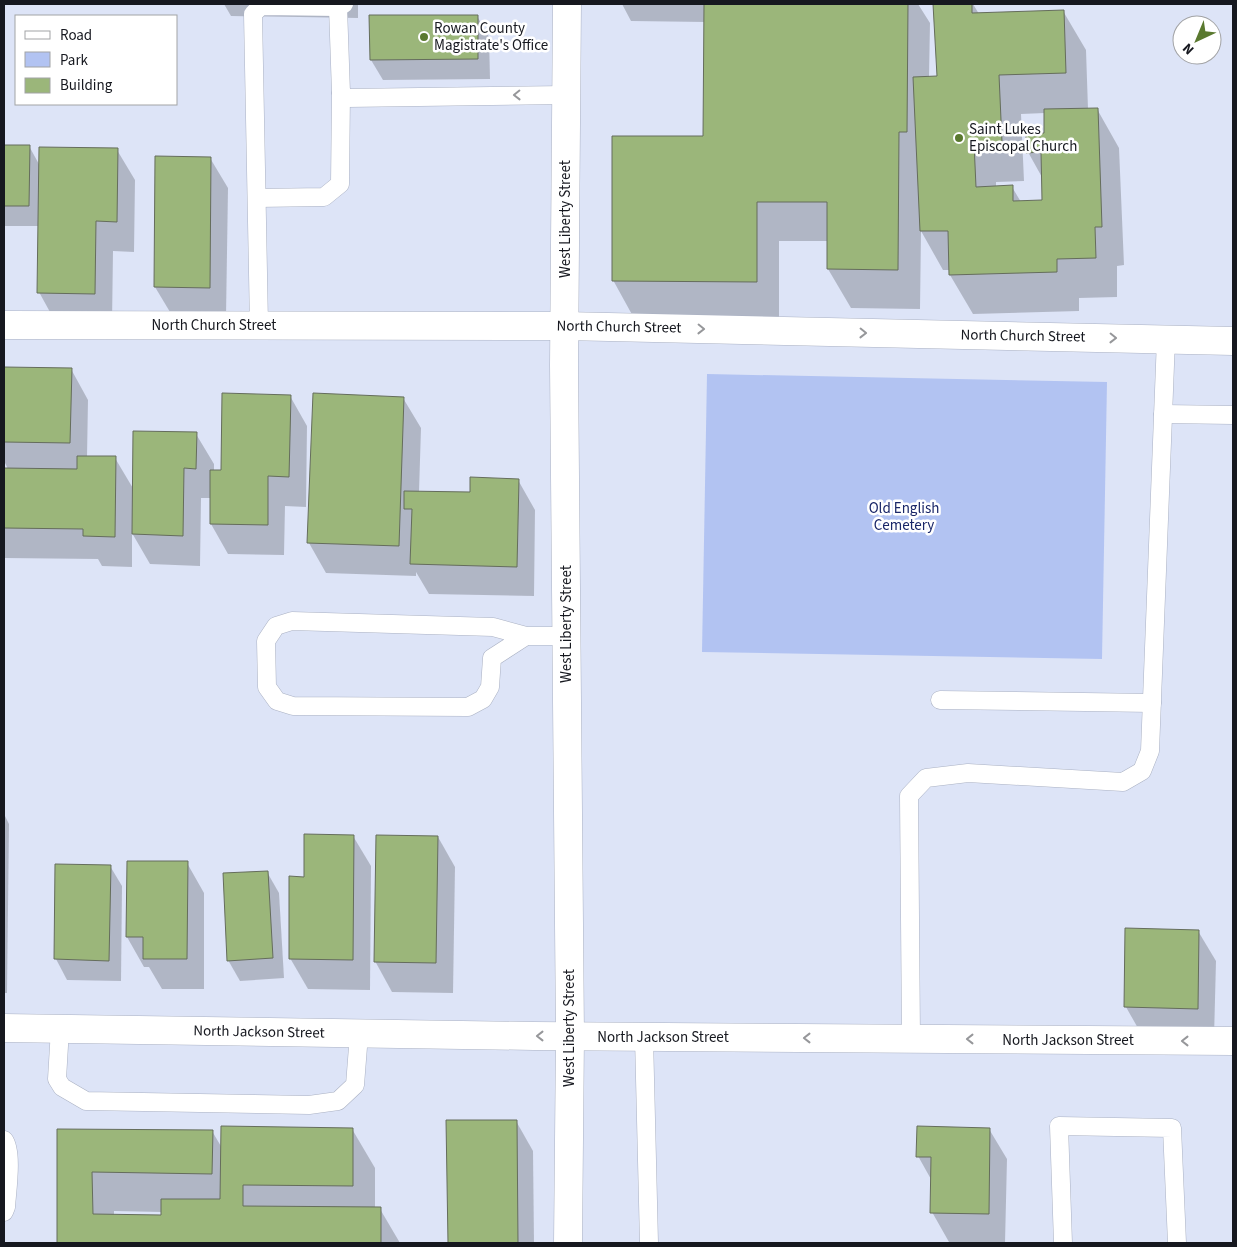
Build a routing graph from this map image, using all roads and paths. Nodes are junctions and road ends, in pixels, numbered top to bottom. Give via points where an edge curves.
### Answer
1 (566, 4) edge
2 (341, 6) edge
3 (341, 93) junction
4 (566, 95) junction
5 (257, 198) junction
6 (4, 325) edge
7 (260, 325) junction
8 (564, 326) junction
9 (1166, 339) junction
10 (1233, 341) edge
11 (1163, 414) junction
12 (1233, 415) edge
13 (526, 636) junction
14 (566, 636) junction
15 (940, 700) dead end
16 (1152, 703) junction
17 (4, 1028) edge
18 (60, 1029) junction
19 (359, 1034) junction
20 (570, 1036) junction
21 (644, 1037) junction
22 (911, 1039) junction
23 (1233, 1041) edge
24 (4, 1140) edge
25 (4, 1212) edge
26 (568, 1243) edge
27 (649, 1243) edge
28 (1063, 1243) edge
29 (1177, 1243) edge

1 - 4 street, West Liberty Street
2 - 3 lane
2 - 5 lane via 261,6 253,14
4 -> 3 lane via 346,98
3 - 5 lane via 340,184 324,197
4 - 8 street, West Liberty Street
5 - 7 lane
6 - 7 street, North Church Street
7 - 8 street, North Church Street
8 -> 9 street, North Church Street
8 - 14 street, West Liberty Street
9 - 10 street, North Church Street
9 - 11 lane
11 - 12 lane
11 - 16 lane
13 - 13 lane via 493,627 292,622 276,626 266,642 266,687 277,702 293,706 468,707 483,699 490,687 492,658
13 - 14 lane
14 - 20 street, West Liberty Street
15 - 16 lane
16 - 22 lane via 1150,750 1142,771 1123,782 968,773 926,778 909,796
17 - 18 street, North Jackson Street
18 - 19 street, North Jackson Street
18 - 19 lane via 58,1079 62,1087 86,1101 309,1105 338,1101 355,1085
20 -> 19 street, North Jackson Street
20 - 21 street, North Jackson Street
20 - 26 street, West Liberty Street
22 -> 21 street, North Jackson Street
21 - 27 lane
23 -> 22 street, North Jackson Street
24 - 25 lane via 8,1155
28 - 29 lane via 1058,1126 1172,1128

